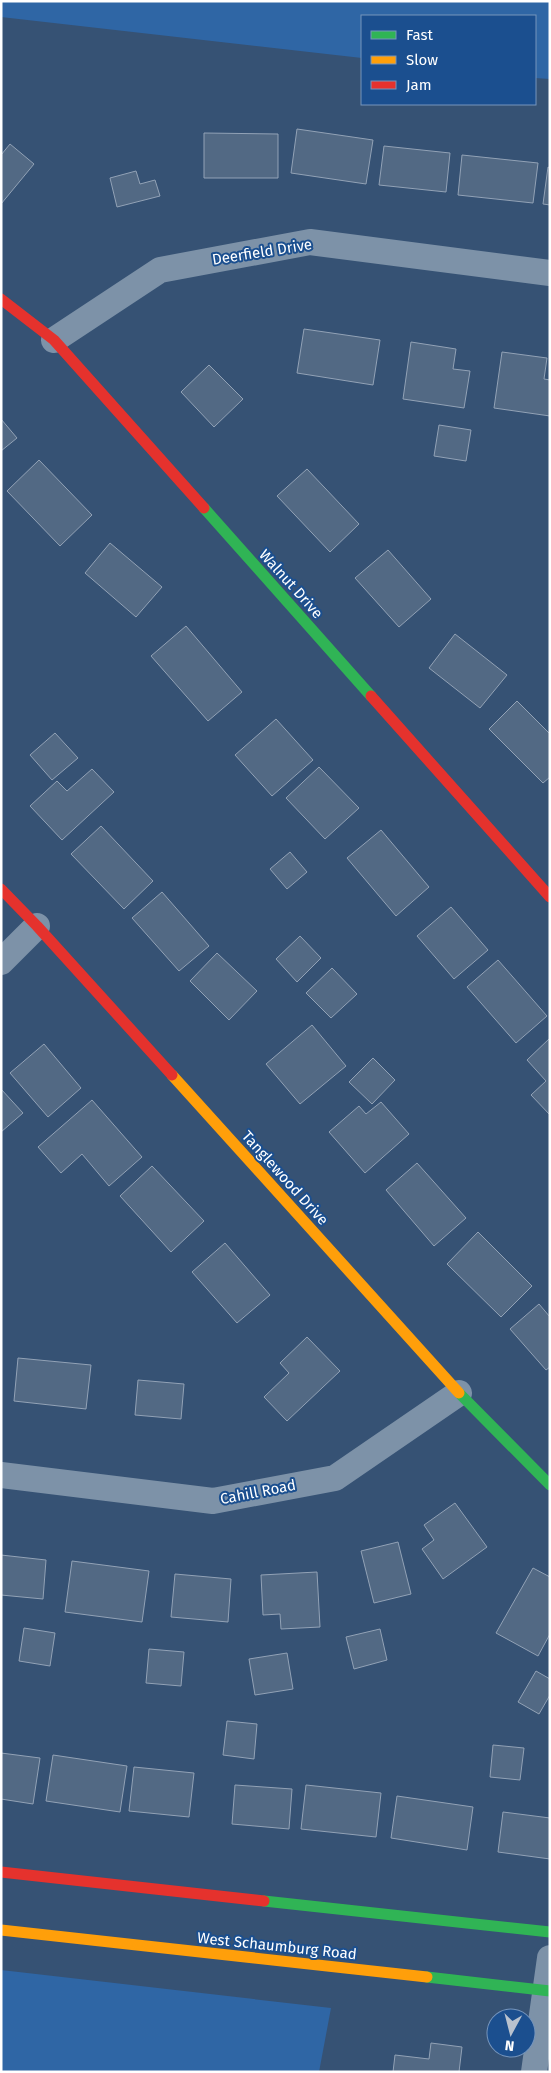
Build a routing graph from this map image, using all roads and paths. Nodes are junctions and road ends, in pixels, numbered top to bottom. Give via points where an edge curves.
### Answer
1 (550, 273) edge
2 (1, 300) edge
3 (54, 340) junction
4 (1, 889) edge
5 (550, 897) edge
6 (37, 926) junction
7 (1, 962) edge
8 (459, 1393) junction
9 (1, 1475) edge
10 (550, 1485) edge
11 (1, 1872) edge
12 (1, 1930) edge
13 (550, 1932) edge
14 (550, 1958) edge
15 (548, 1991) edge
16 (534, 2072) edge

1 - 3 street, Deerfield Drive via 310,242 160,270
2 - 3 street, Walnut Drive
3 - 5 street, Walnut Drive
4 - 6 street, Tanglewood Drive
6 - 7 street
6 - 8 street, Tanglewood Drive
8 - 9 street, Cahill Road via 335,1478 213,1501
8 - 10 street, Tanglewood Drive
11 - 13 street
12 - 15 street, West Schaumburg Road
14 - 15 street
15 - 16 street

